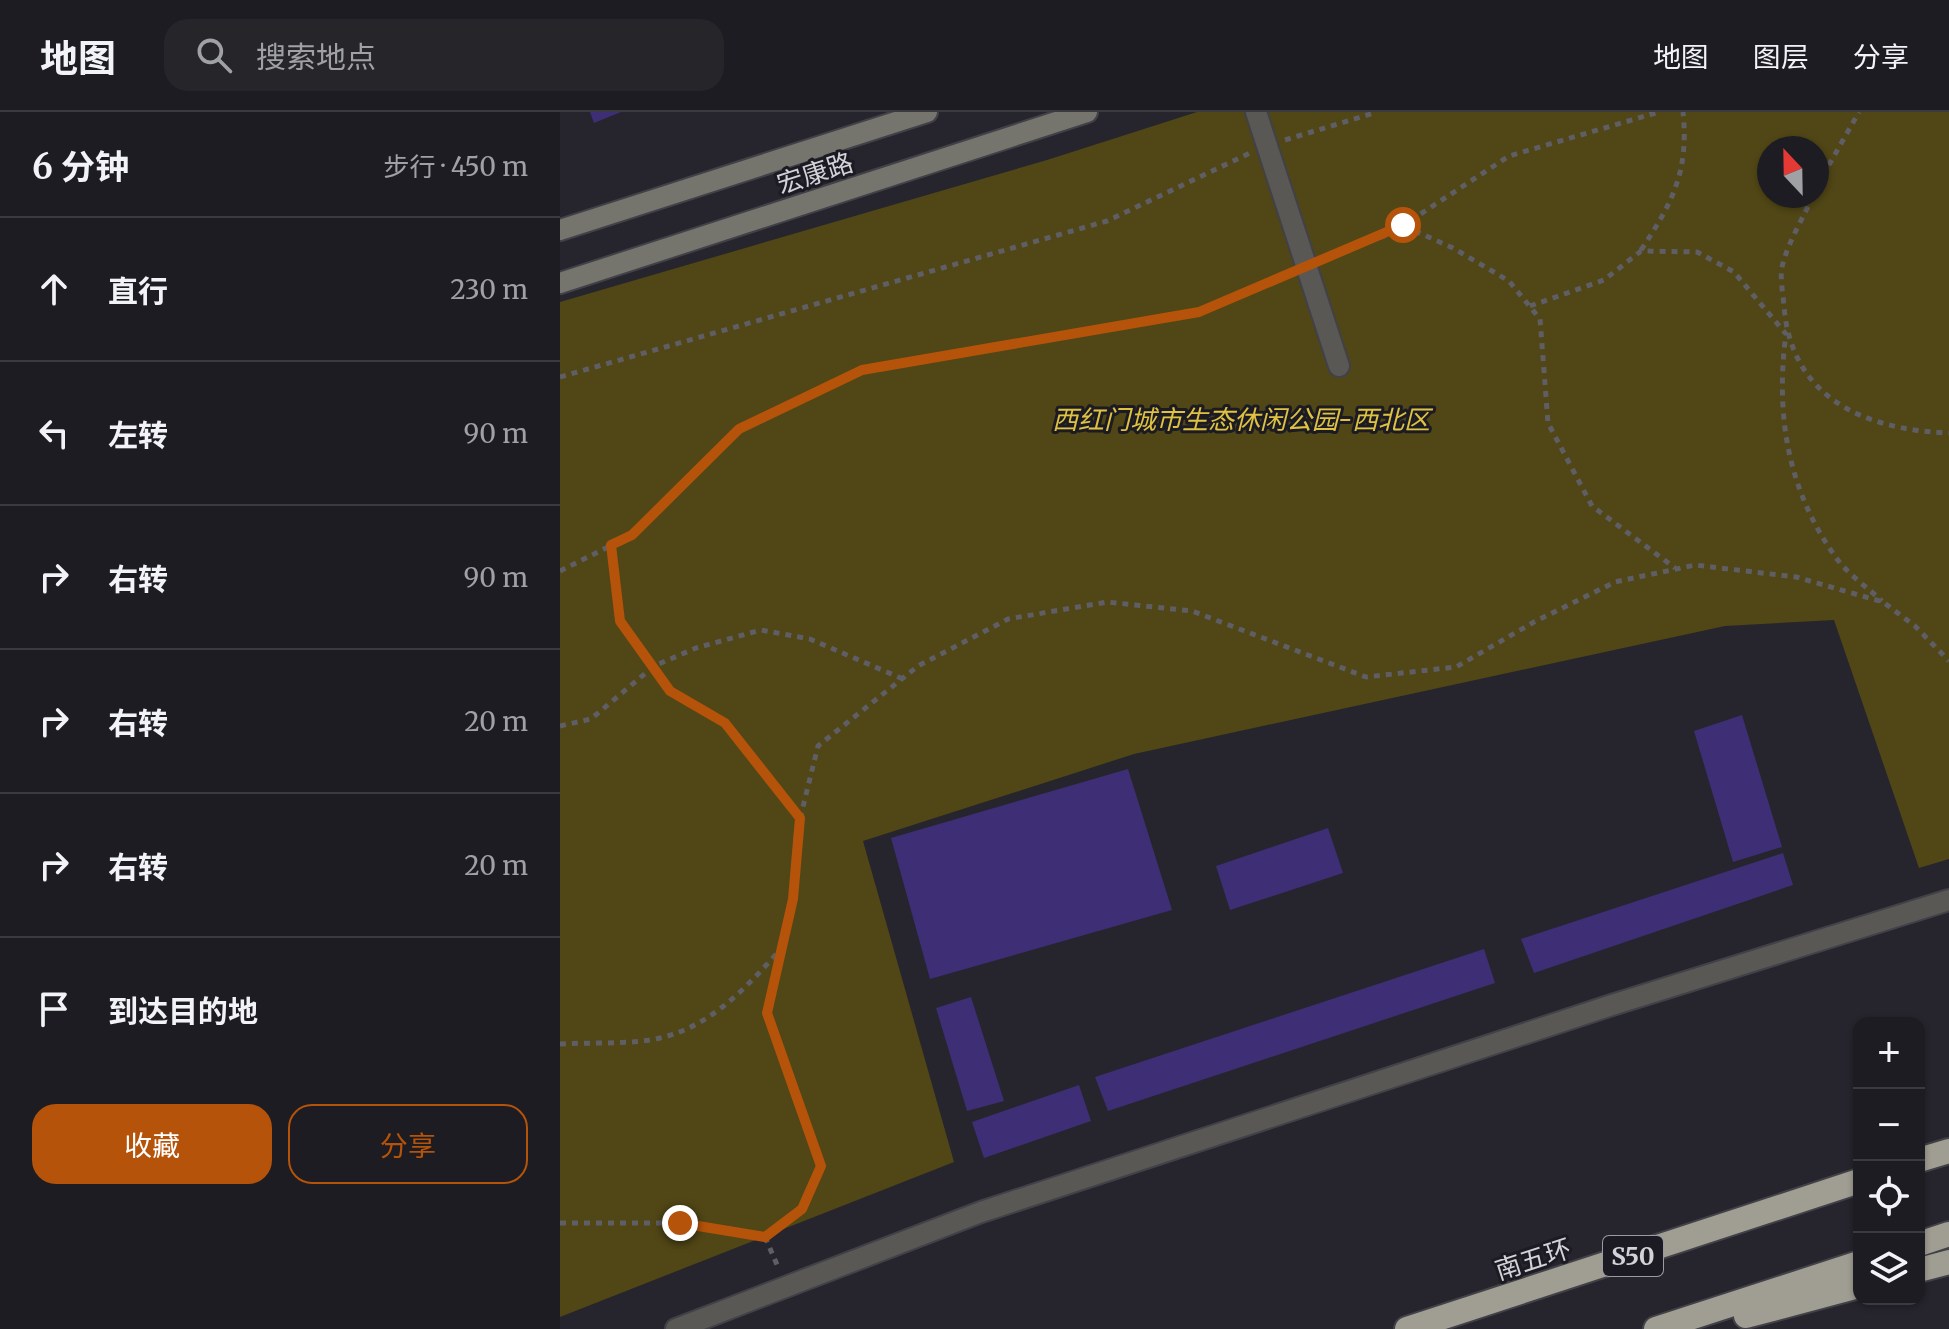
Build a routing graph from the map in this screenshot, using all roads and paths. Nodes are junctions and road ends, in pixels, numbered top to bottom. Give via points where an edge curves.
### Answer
1 (927, 112) edge
2 (1087, 112) edge
3 (1256, 112) edge
4 (1377, 112) edge
5 (1659, 112) edge
6 (1683, 112) edge
7 (1859, 112) edge
8 (1268, 145) junction
9 (1829, 165) edge
10 (1808, 208) edge
11 (1403, 225) junction
12 (560, 230) edge
13 (1641, 251) junction
14 (1307, 264) junction
15 (560, 283) edge
16 (1530, 306) junction
17 (1786, 334) junction
18 (1339, 366) dead end
19 (560, 377) edge
20 (1949, 433) edge
21 (611, 545) junction
22 (1676, 569) junction
23 (560, 571) edge
24 (1883, 602) junction
25 (1949, 661) edge
26 (654, 666) junction
27 (903, 679) junction
28 (560, 726) edge
29 (800, 818) junction
30 (1949, 900) edge
31 (779, 950) junction
32 (560, 1044) edge
33 (1949, 1151) edge
34 (1925, 1158) edge
35 (1853, 1183) edge
36 (560, 1223) edge
37 (1949, 1234) edge
38 (765, 1237) junction
39 (1925, 1242) edge
40 (1949, 1262) edge
41 (1853, 1265) edge
42 (1925, 1268) edge
43 (786, 1287) junction
44 (1853, 1288) edge
45 (676, 1329) edge
46 (1407, 1329) edge
47 (1656, 1329) edge
48 (1697, 1329) edge

1 - 12 main road, 宏康路
2 - 15 main road, 宏康路
3 - 8 street
4 - 8 path
5 - 11 path via 1509,156
6 - 13 path via 1684,167 1666,212
7 - 9 path
8 - 14 street
8 - 19 path via 1107,221
10 - 17 path via 1782,266
11 - 14 path
11 - 16 path via 1509,281
13 - 16 path via 1604,280
13 - 17 path via 1697,252 1734,272
14 - 18 street
14 - 21 path via 1199,312 862,370 739,429 632,535
16 - 22 path via 1540,319 1548,423 1592,506
17 - 20 path via 1819,389 1860,419 1911,432
17 - 24 path via 1781,418 1805,503 1838,560
21 - 23 path
21 - 26 path via 620,621
22 - 24 path via 1695,565 1796,577
22 - 27 path via 1615,582 1456,667 1366,677 1192,611 1107,602 1008,619
24 - 25 path
26 - 27 path via 761,630 810,639
26 - 28 path via 591,719
26 - 29 path via 670,691 725,723
27 - 29 path via 818,746
29 - 31 path via 793,899
30 - 43 street via 981,1212
31 - 32 path via 742,993 700,1023 659,1038
31 - 38 path via 767,1013 821,1166 802,1209
33 - 34 highway
35 - 46 highway, 南五环 / S50
36 - 38 path via 680,1223
37 - 39 highway
38 - 43 path
40 - 42 highway
41 - 47 highway
43 - 45 street
44 - 48 highway

